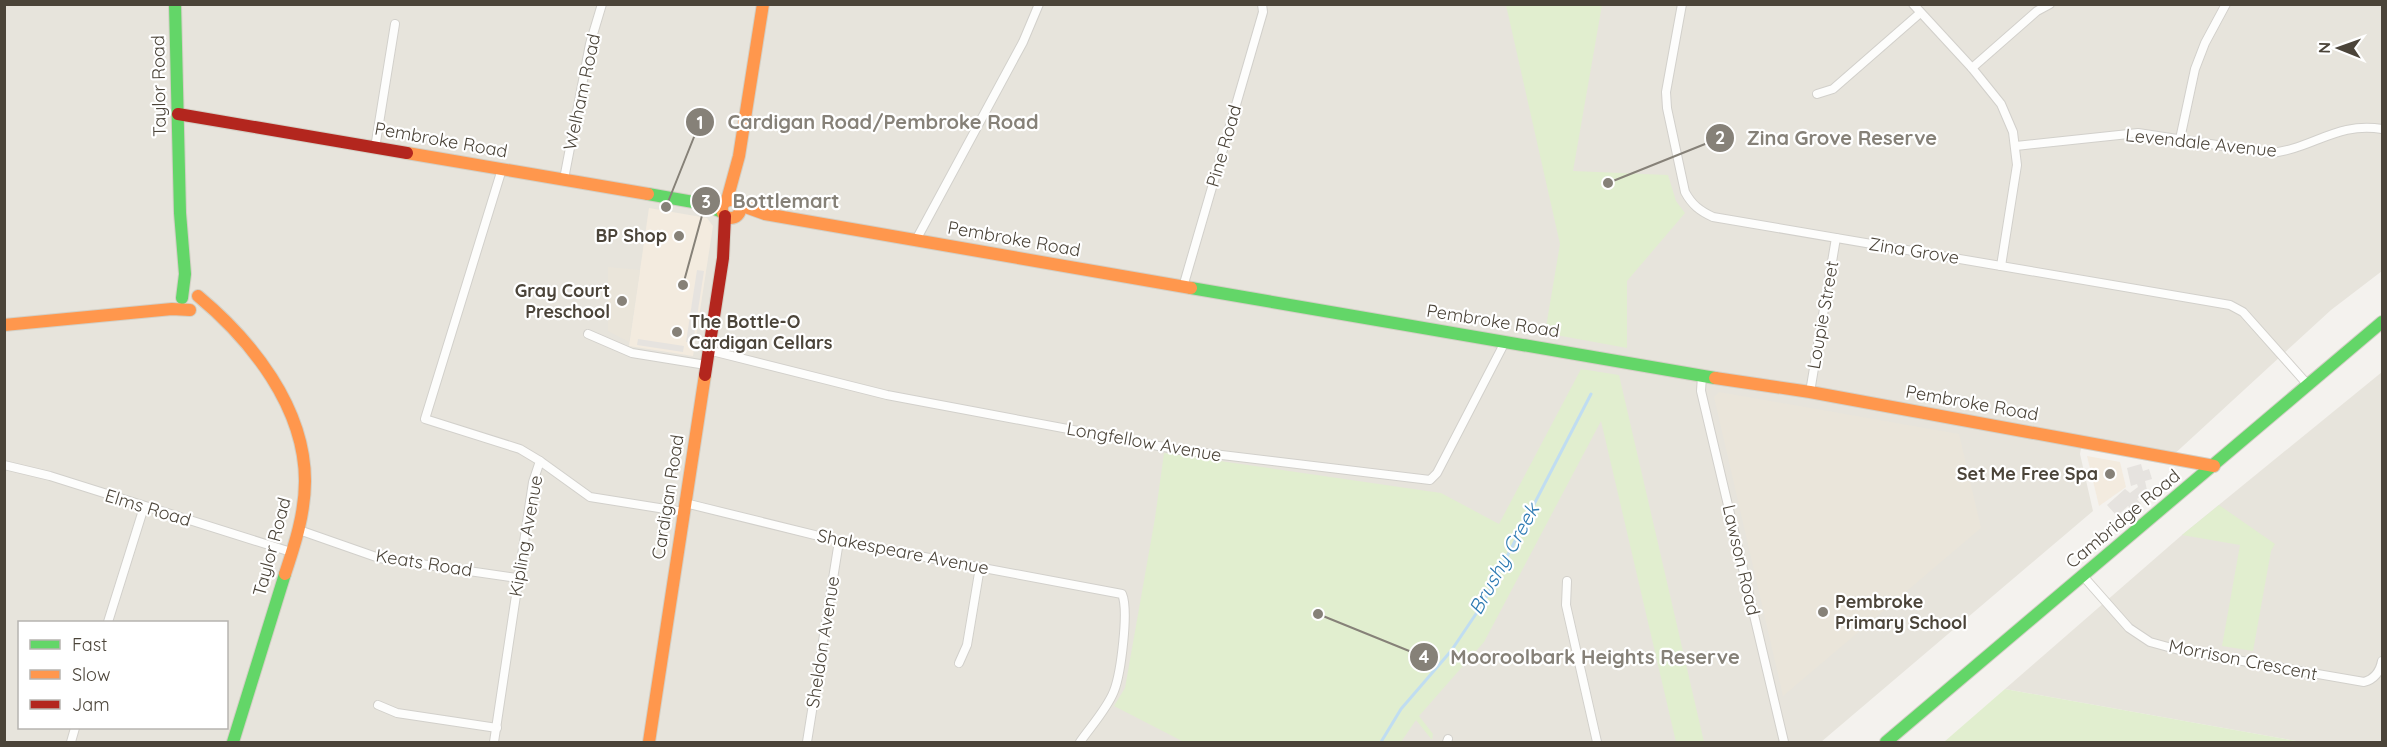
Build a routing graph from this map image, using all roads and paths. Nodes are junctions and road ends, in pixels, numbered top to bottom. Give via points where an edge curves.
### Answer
1 (175, 4) edge
2 (602, 4) edge
3 (763, 4) edge
4 (1039, 4) edge
5 (1262, 4) edge
6 (1682, 4) edge
7 (1913, 4) edge
8 (2050, 4) edge
9 (2226, 4) edge
10 (1919, 14) junction
11 (395, 24) dead end
12 (1972, 68) junction
13 (1817, 94) dead end
14 (178, 114) junction
15 (2382, 129) edge
16 (2180, 139) junction
17 (2016, 146) junction
18 (375, 148) junction
19 (502, 169) junction
20 (564, 179) junction
21 (731, 209) junction
22 (1836, 238) junction
23 (916, 240) junction
24 (2001, 266) junction
25 (185, 274) junction
26 (1183, 287) junction
27 (196, 295) junction
28 (187, 305) junction
29 (215, 309) junction
30 (2382, 322) edge
31 (4, 325) edge
32 (588, 334) dead end
33 (1505, 342) junction
34 (708, 350) junction
35 (706, 364) junction
36 (1702, 376) junction
37 (2308, 385) junction
38 (1810, 392) junction
39 (540, 461) junction
40 (4, 465) edge
41 (2214, 466) junction
42 (144, 507) junction
43 (685, 507) junction
44 (299, 530) junction
45 (838, 541) junction
46 (291, 552) junction
47 (981, 567) junction
48 (2083, 576) junction
49 (518, 578) junction
50 (1567, 580) dead end
51 (108, 621) edge
52 (2382, 661) edge
53 (960, 663) dead end
54 (378, 705) dead end
55 (497, 728) junction
56 (233, 742) edge
57 (494, 742) edge
58 (649, 742) edge
59 (807, 742) edge
60 (1080, 742) edge
61 (1597, 742) edge
62 (1784, 742) edge
63 (1886, 742) edge

1 - 14 street, Taylor Road
2 - 20 street, Welham Road via 590,44
3 - 21 street, Cardigan Road
4 - 23 street via 1023,42
5 - 26 street, Pine Road via 1263,12
6 - 22 street, Zina Grove via 1666,108 1690,201 1713,217
7 - 10 street
8 - 12 street
9 - 16 street via 2195,69
10 - 12 street
10 - 13 street via 1833,89
11 - 18 street
12 - 17 street via 2001,104
14 - 18 street, Pembroke Road
14 - 25 street, Taylor Road
15 - 16 street, Levendale Avenue via 2343,129 2284,152 2269,153
16 - 17 street, Levendale Avenue via 2138,133
17 - 24 street via 2017,165
18 - 19 street, Pembroke Road
19 - 20 street, Pembroke Road
19 - 39 street, Kipling Avenue via 425,419 520,449
20 - 21 street, Pembroke Road
21 - 23 street, Pembroke Road
21 - 34 street, Cardigan Road
22 - 24 street, Zina Grove
22 - 38 street, Loupie Street
23 - 26 street, Pembroke Road
24 - 37 street, Zina Grove via 2230,305 2244,312
25 - 27 street, Taylor Road
25 - 28 street, Taylor Road
26 - 33 street, Pembroke Road
27 - 28 street via 186,293
27 - 29 street, Taylor Road
28 - 29 street
28 - 31 street
29 - 44 street, Taylor Road via 236,329 261,363 281,394 296,431 305,466
30 - 37 street, Cambridge Road
32 - 35 street via 632,353
33 - 34 street, Longfellow Avenue via 1430,480 1180,450 887,395
33 - 36 street, Pembroke Road
34 - 35 street, Cardigan Road
35 - 43 street, Cardigan Road
36 - 38 street, Pembroke Road
36 - 62 street, Lawson Road via 1701,391
37 - 41 street, Cambridge Road
38 - 41 street, Pembroke Road
39 - 43 street, Shakespeare Avenue via 590,496
39 - 49 street, Kipling Avenue via 532,482
40 - 42 street, Elms Road
41 - 48 street, Cambridge Road
42 - 46 street, Elms Road
42 - 51 street
43 - 45 street, Shakespeare Avenue
43 - 58 street, Cardigan Road
44 - 46 street, Taylor Road
44 - 49 street, Keats Road via 380,558
45 - 47 street, Shakespeare Avenue
45 - 59 street, Sheldon Avenue
46 - 56 street, Taylor Road
47 - 53 street
47 - 60 street, Shakespeare Avenue via 1122,594 1125,616 1117,680 1113,693
48 - 52 street, Morrison Crescent via 2129,628 2150,642 2364,682 2374,678
48 - 63 street, Cambridge Road
49 - 55 street, Kipling Avenue
50 - 61 street via 1566,605
54 - 55 street via 397,713
55 - 57 street, Kipling Avenue

